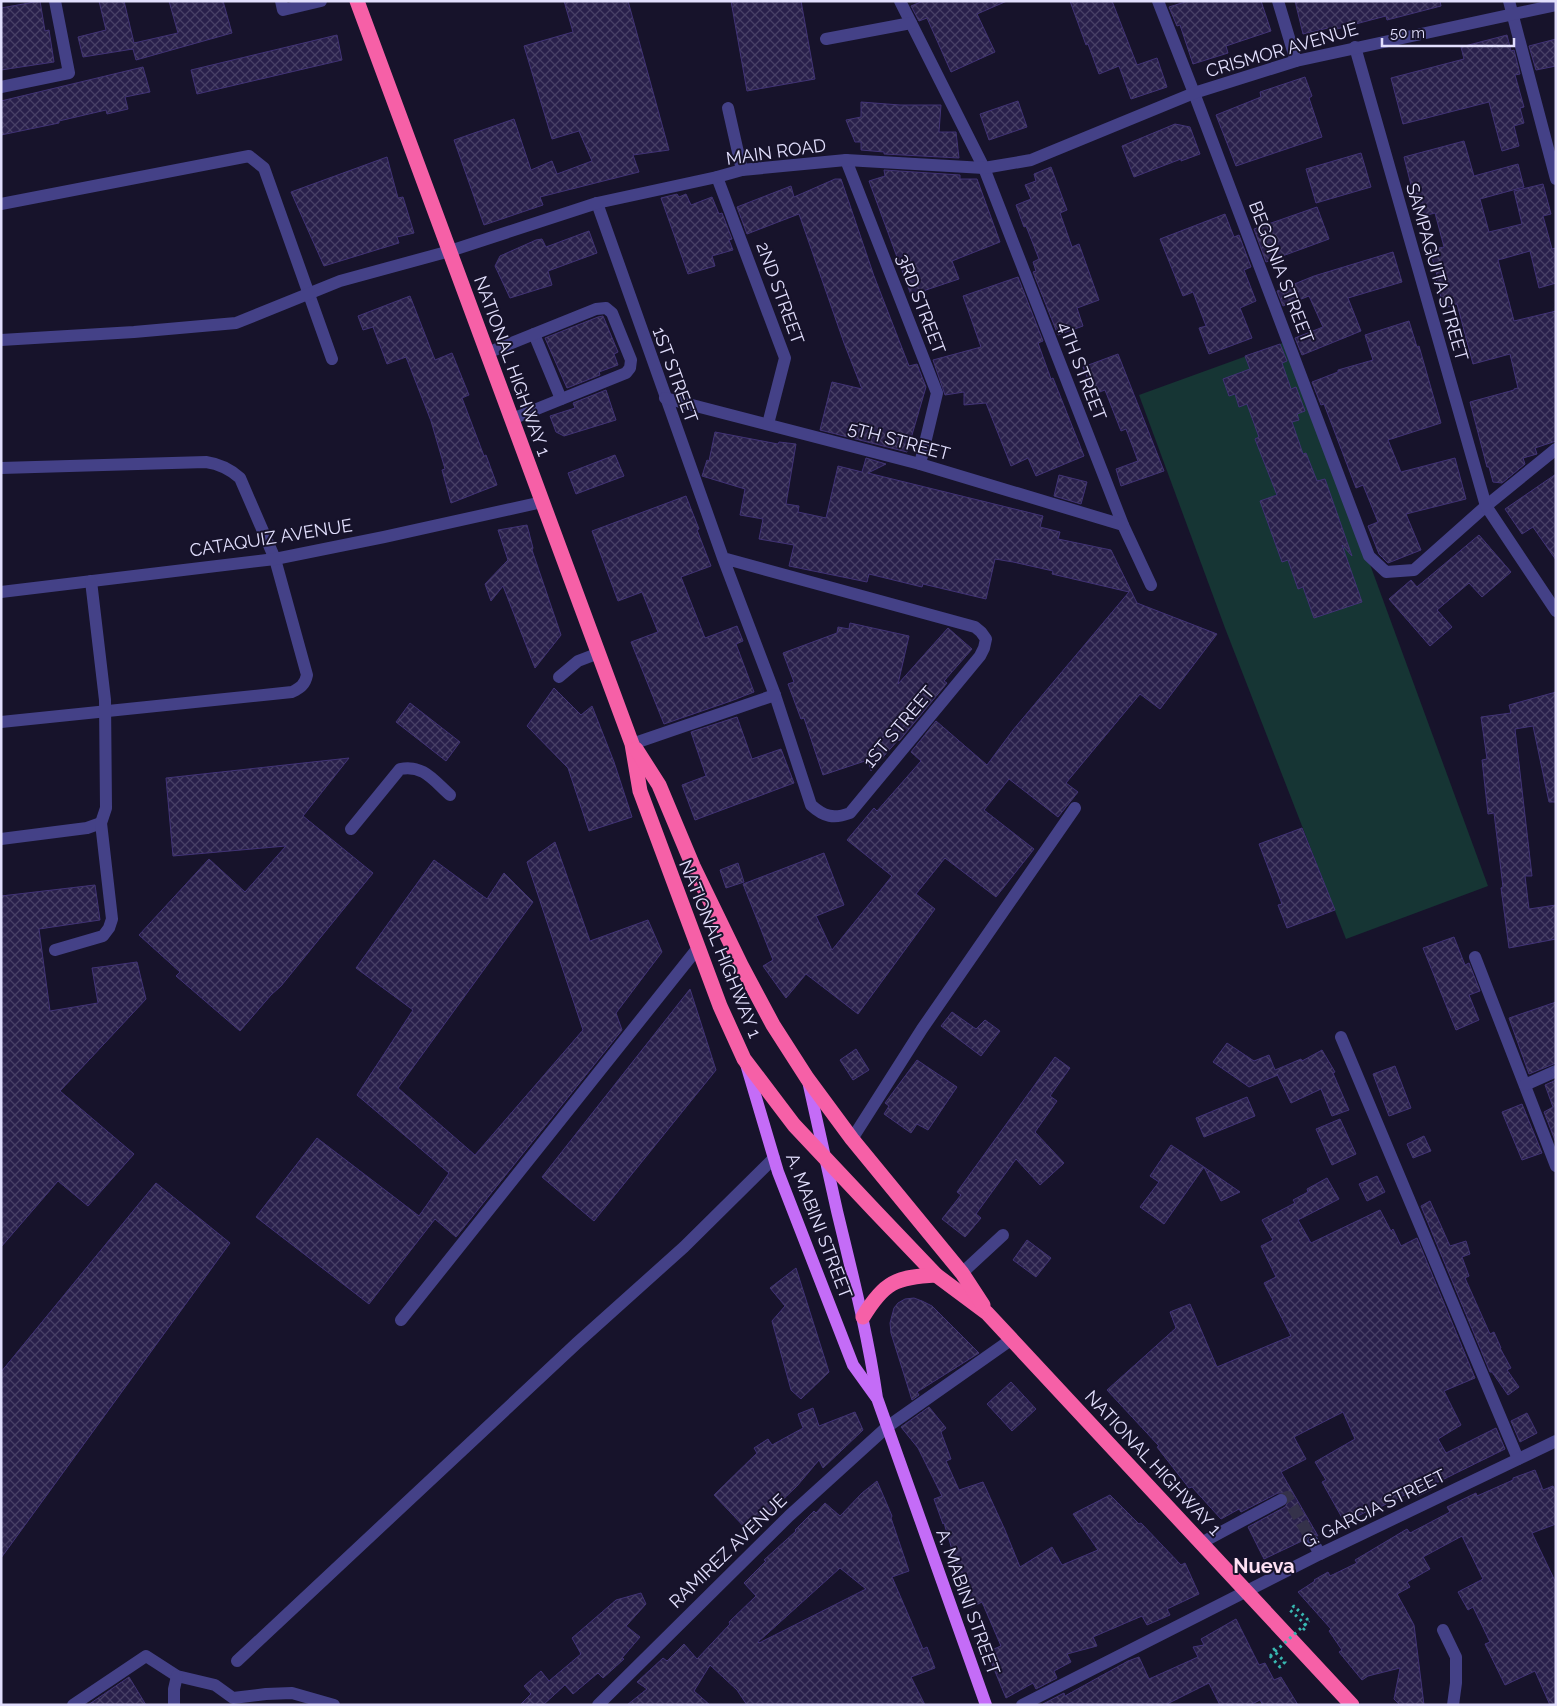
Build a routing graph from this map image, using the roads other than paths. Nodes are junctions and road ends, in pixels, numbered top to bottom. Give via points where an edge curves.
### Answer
1 (55, 1) edge
2 (281, 1) edge
3 (321, 1) edge
4 (357, 1) edge
5 (900, 1) edge
6 (1158, 1) edge
7 (1278, 1) edge
8 (1508, 1) edge
9 (1556, 5) edge
10 (1511, 15) junction
11 (911, 23) junction
12 (826, 39) dead end
13 (1355, 47) junction
14 (1296, 61) junction
15 (1, 88) edge
16 (1194, 93) junction
17 (728, 108) dead end
18 (1082, 138) joint
19 (846, 160) junction
20 (984, 168) junction
21 (742, 170) junction
22 (718, 178) junction
23 (1556, 179) edge
24 (597, 203) junction
25 (1, 204) edge
26 (450, 252) junction
27 (309, 295) junction
28 (534, 334) junction
29 (1, 340) edge
30 (487, 352) junction
31 (332, 359) dead end
32 (665, 398) junction
33 (561, 399) junction
34 (512, 419) junction
35 (768, 424) junction
36 (1556, 449) edge
37 (920, 464) junction
38 (1, 468) edge
39 (542, 502) junction
40 (1486, 506) junction
41 (1123, 525) junction
42 (723, 558) junction
43 (274, 559) junction
44 (91, 581) junction
45 (1151, 585) dead end
46 (1, 592) edge
47 (1552, 595) edge
48 (1556, 611) edge
49 (599, 653) junction
50 (559, 677) dead end
51 (775, 695) junction
52 (106, 711) junction
53 (1, 722) edge
54 (632, 744) junction
55 (450, 795) dead end
56 (1075, 808) dead end
57 (101, 823) junction
58 (351, 829) dead end
59 (1, 839) edge
60 (697, 949) junction
61 (55, 950) dead end
62 (1475, 957) dead end
63 (1341, 1037) dead end
64 (744, 1059) junction
65 (1556, 1071) edge
66 (807, 1078) junction
67 (1526, 1085) junction
68 (852, 1139) junction
69 (824, 1157) junction
70 (774, 1158) junction
71 (1556, 1166) edge
72 (1003, 1235) dead end
73 (962, 1273) junction
74 (936, 1275) junction
75 (987, 1313) junction
76 (863, 1317) junction
77 (401, 1320) dead end
78 (1012, 1339) junction
79 (877, 1398) junction
80 (887, 1427) junction
81 (1556, 1441) edge
82 (1518, 1459) junction
83 (1281, 1500) dead end
84 (1313, 1542) tunnel mouth
85 (1201, 1544) junction
86 (1320, 1554) junction
87 (1247, 1592) junction
88 (1443, 1630) dead end
89 (237, 1661) dead end
90 (177, 1676) junction
91 (233, 1701) edge
92 (73, 1705) edge
93 (174, 1705) edge
94 (334, 1705) edge
95 (598, 1705) edge
96 (986, 1705) edge
97 (1022, 1705) edge
98 (1352, 1705) edge
99 (1453, 1705) edge

1 - 15 street via 70,73
2 - 3 street via 283,10
4 - 26 highway, NATIONAL HIGHWAY 1
5 - 11 street, 4TH STREET
6 - 16 street, BEGONIA STREET
7 - 14 street
8 - 10 street
9 - 10 street, CRISMOR AVENUE
10 - 13 street, CRISMOR AVENUE
10 - 23 street
11 - 12 street
11 - 20 street, 4TH STREET
13 - 14 street, CRISMOR AVENUE
13 - 40 street, SAMPAGUITA STREET
14 - 16 street, CRISMOR AVENUE
16 - 18 street, CRISMOR AVENUE
16 - 40 street, BEGONIA STREET via 1369,556 1386,572 1414,570
17 - 21 street
18 - 20 street, MAIN ROAD via 1031,160
19 - 20 street, MAIN ROAD
19 - 21 street, MAIN ROAD
19 - 37 street, 3RD STREET via 937,393
20 - 41 street, 4TH STREET
21 - 22 street, MAIN ROAD
22 - 24 street, MAIN ROAD
22 - 35 street, 2ND STREET via 785,358
24 - 26 street, MAIN ROAD
24 - 32 street, 1ST STREET
25 - 27 street via 250,156 264,168
26 - 27 street, MAIN ROAD via 340,281
26 - 30 highway, NATIONAL HIGHWAY 1
27 - 29 street, MAIN ROAD via 236,323
27 - 31 street
28 - 30 street
28 - 33 street
28 - 33 street via 596,309 606,308 612,313 631,360 630,368 626,373
30 - 34 highway, NATIONAL HIGHWAY 1
32 - 35 street, 5TH STREET
32 - 42 street, 1ST STREET
33 - 34 street
34 - 39 highway, NATIONAL HIGHWAY 1
35 - 37 street, 5TH STREET
36 - 40 street
37 - 41 street, 5TH STREET
38 - 43 street via 216,463 240,478
39 - 43 street, CATAQUIZ AVENUE
39 - 49 highway, NATIONAL HIGHWAY 1
40 - 47 street, SAMPAGUITA STREET
41 - 45 street, 4TH STREET
42 - 51 street, 1ST STREET
42 - 51 street, 1ST STREET via 975,627 986,639 974,664 850,813 840,817 828,817 811,804
43 - 44 street, CATAQUIZ AVENUE
43 - 52 street via 306,667 305,683 299,689
44 - 46 street, CATAQUIZ AVENUE
44 - 52 street
47 - 48 street, SAMPAGUITA STREET
49 - 50 street via 578,661
49 - 54 highway, NATIONAL HIGHWAY 1
51 - 54 street
52 - 53 street
52 - 57 street via 106,808
54 - 60 highway, NATIONAL HIGHWAY 1 via 640,791
54 - 66 highway, NATIONAL HIGHWAY 1 via 659,785 693,866 741,965 773,1025
55 - 58 street via 420,770 411,767 400,769
56 - 68 street via 922,1029
57 - 59 street via 87,828
57 - 61 street via 112,919 109,928 103,936
60 - 64 highway, NATIONAL HIGHWAY 1
60 - 77 street
62 - 67 street
63 - 82 street
64 - 69 highway, NATIONAL HIGHWAY 1 via 794,1125
64 - 70 main road, A. MABINI STREET
65 - 67 street
66 - 68 highway, NATIONAL HIGHWAY 1
66 - 69 main road, A. MABINI STREET
67 - 71 street
68 - 73 highway, NATIONAL HIGHWAY 1
69 - 74 highway, NATIONAL HIGHWAY 1
69 - 76 main road, A. MABINI STREET
70 - 79 main road, A. MABINI STREET via 853,1365
70 - 89 street via 684,1247
72 - 73 street
73 - 75 highway, NATIONAL HIGHWAY 1
74 - 75 highway, NATIONAL HIGHWAY 1
74 - 76 highway via 913,1276 891,1284 873,1300
75 - 78 highway, NATIONAL HIGHWAY 1
76 - 79 main road, A. MABINI STREET
78 - 80 street, RAMIREZ AVENUE
78 - 85 highway, NATIONAL HIGHWAY 1
79 - 80 main road, A. MABINI STREET
80 - 95 street, RAMIREZ AVENUE via 789,1516
80 - 96 main road, A. MABINI STREET
81 - 82 street, G. GARCIA STREET
82 - 86 street, G. GARCIA STREET
83 - 85 street
84 - 86 street
85 - 87 highway, NATIONAL HIGHWAY 1
86 - 87 street, G. GARCIA STREET
87 - 97 street, G. GARCIA STREET
87 - 98 highway, NATIONAL HIGHWAY 1
88 - 99 street via 1456,1657
90 - 91 street via 215,1685
90 - 92 street via 146,1656
90 - 93 street
91 - 94 street via 266,1694 292,1693

